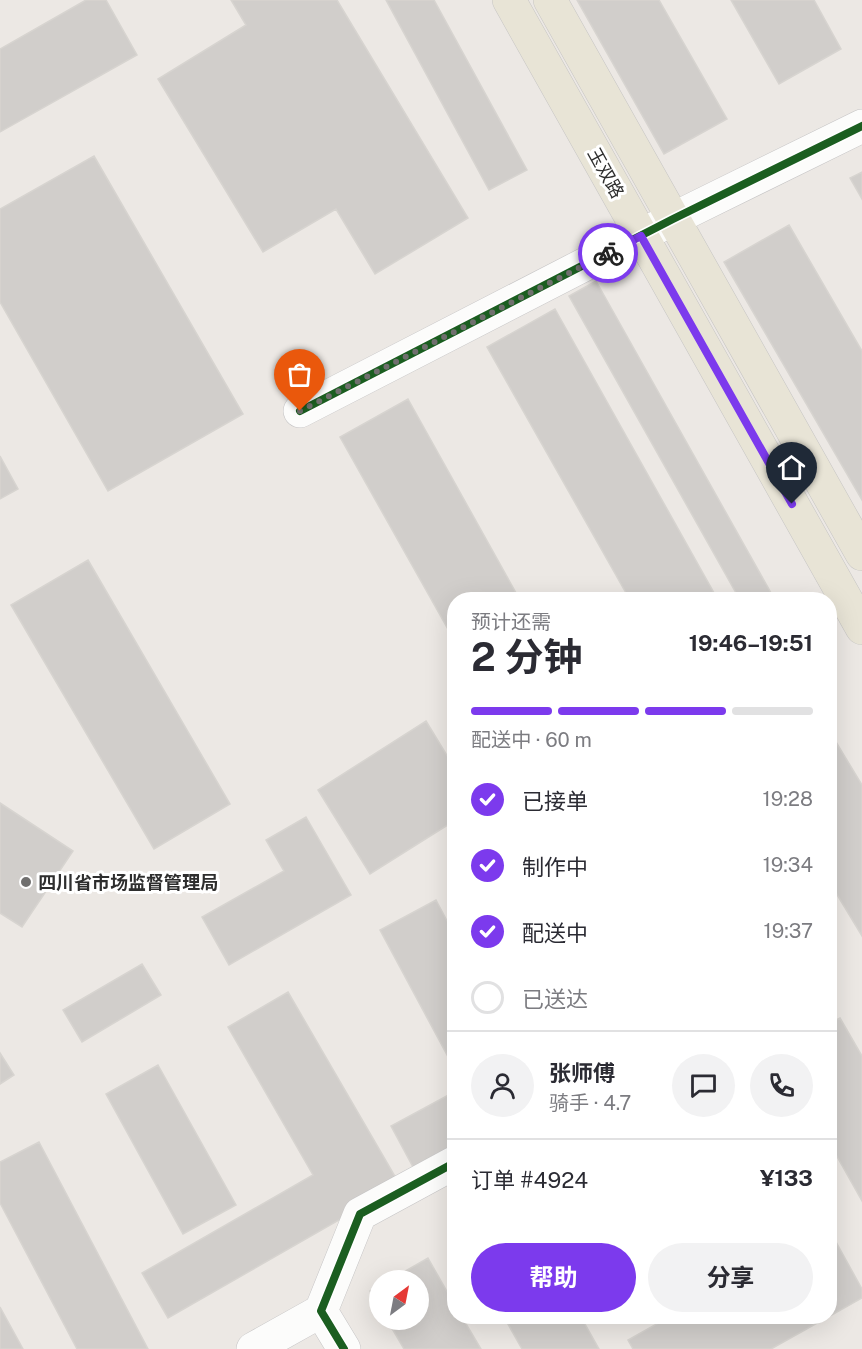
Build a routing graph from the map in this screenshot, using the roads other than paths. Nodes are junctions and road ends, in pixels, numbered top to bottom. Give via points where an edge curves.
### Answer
1 (508, 0) edge
2 (550, 0) edge
3 (862, 126) edge
4 (673, 219) junction
5 (641, 236) junction
6 (300, 411) dead end
7 (862, 554) edge
8 (862, 628) edge
9 (447, 1167) edge
10 (321, 1311) junction
11 (253, 1349) edge
12 (344, 1349) edge

1 - 5 main road, 玉双路
2 - 4 main road, 玉双路
3 - 4 street
4 - 5 street
4 - 7 main road, 玉双路
5 - 6 street
5 - 8 main road, 玉双路
9 - 10 street via 360,1214
10 - 11 street
10 - 12 street

